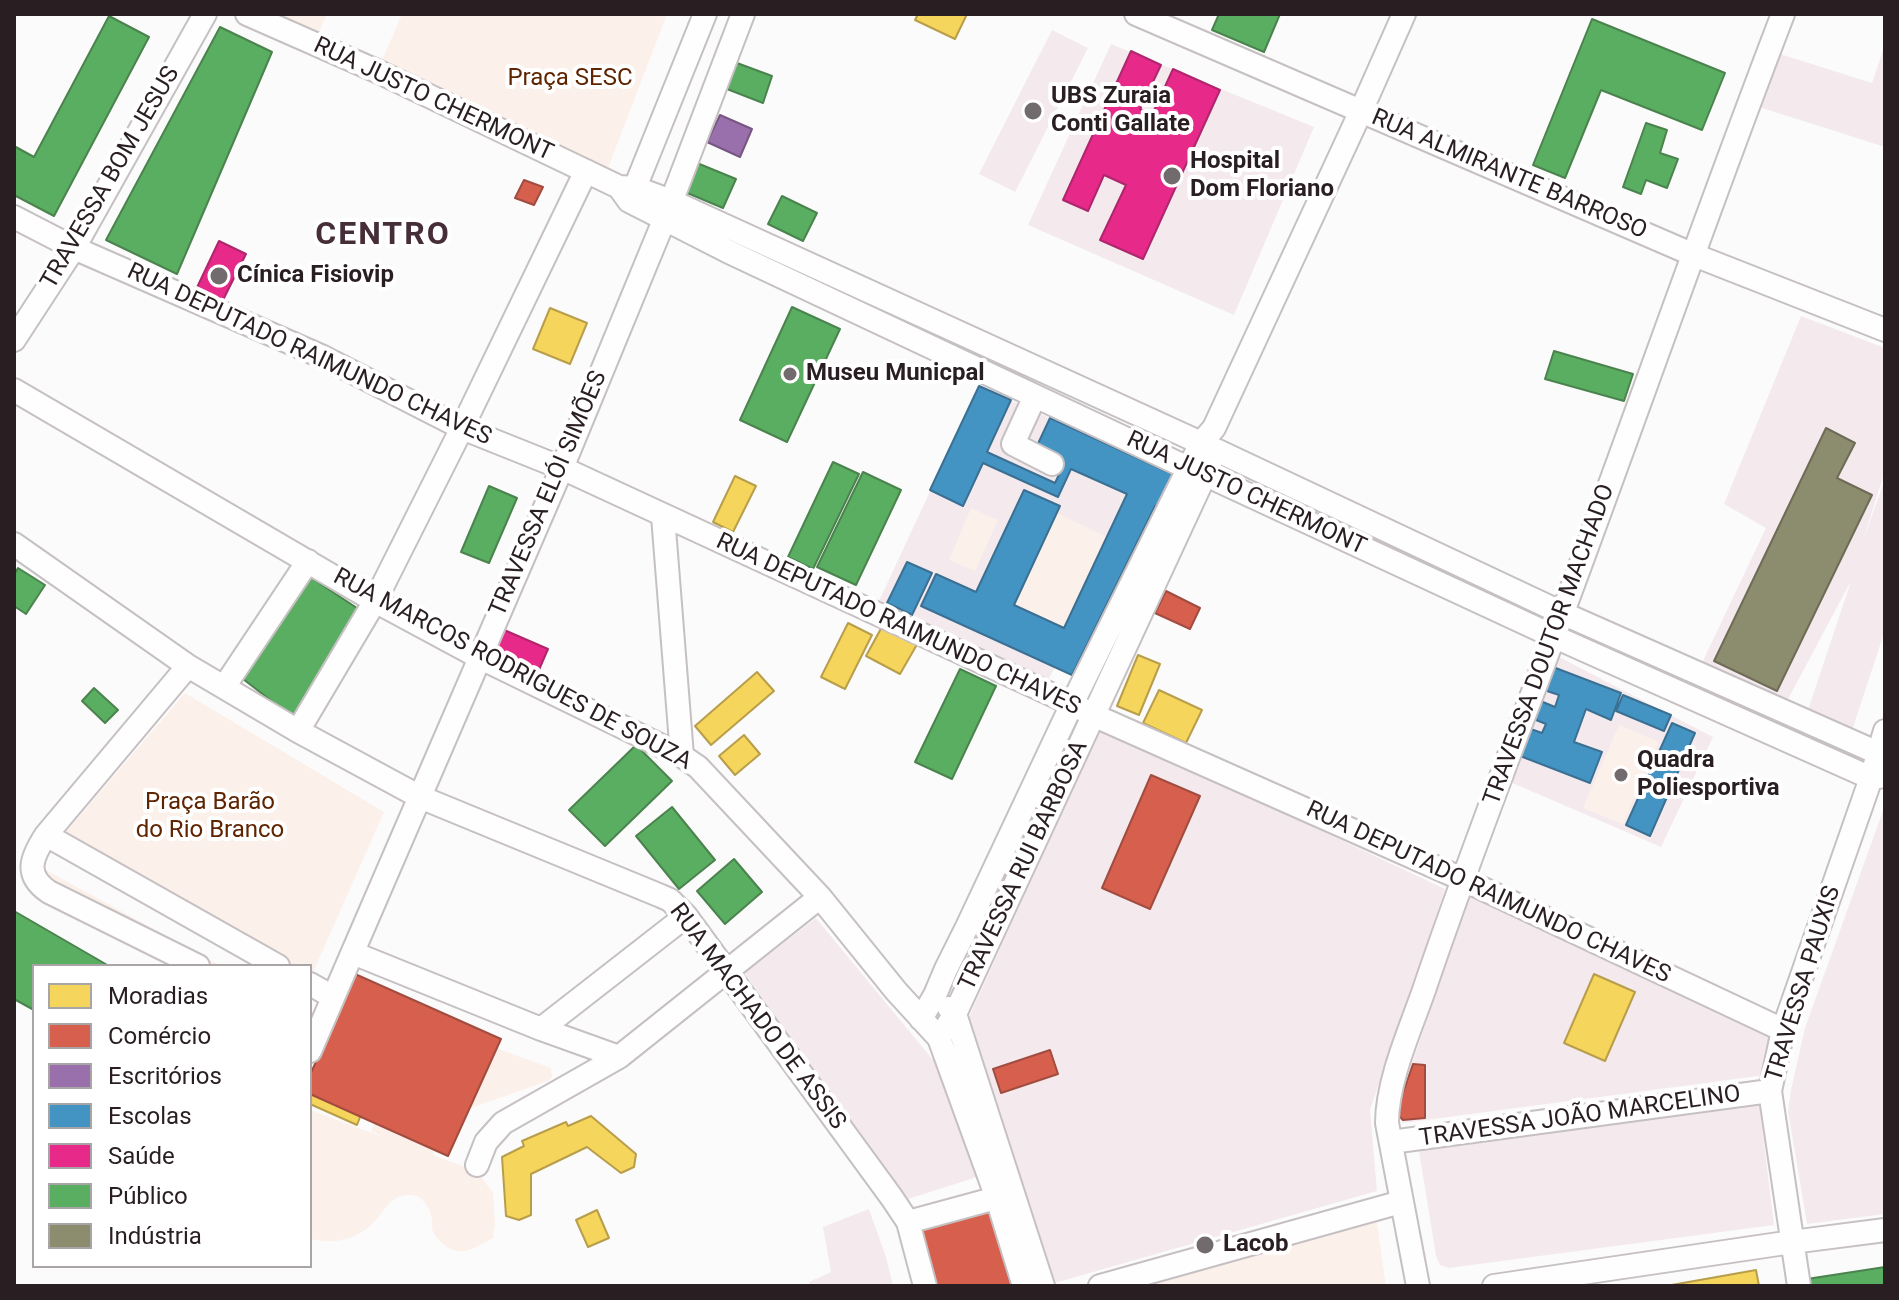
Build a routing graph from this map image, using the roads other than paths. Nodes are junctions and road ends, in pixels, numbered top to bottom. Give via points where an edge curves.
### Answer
1 (205, 14) edge
2 (247, 14) edge
3 (705, 14) edge
4 (743, 14) edge
5 (1136, 14) edge
6 (1404, 14) edge
7 (1783, 14) edge
8 (1361, 111) junction
9 (586, 171) junction
10 (628, 192) junction
11 (668, 210) junction
12 (14, 217) edge
13 (74, 248) junction
14 (1694, 255) junction
15 (1885, 330) edge
16 (14, 340) edge
17 (14, 390) edge
18 (1035, 396) junction
19 (462, 428) junction
20 (1210, 440) junction
21 (1052, 464) dead end
22 (562, 468) junction
23 (1197, 471) junction
24 (663, 516) junction
25 (14, 544) edge
26 (308, 561) junction
27 (375, 601) junction
28 (1562, 613) junction
29 (1555, 637) junction
30 (479, 657) junction
31 (188, 666) junction
32 (224, 687) junction
33 (1072, 704) junction
34 (1093, 715) junction
35 (298, 731) junction
36 (1885, 731) edge
37 (682, 756) junction
38 (1880, 767) edge
39 (420, 797) junction
40 (46, 835) junction
41 (1462, 879) junction
42 (820, 897) junction
43 (686, 916) junction
44 (353, 953) junction
45 (194, 964) edge
46 (274, 964) edge
47 (727, 971) junction
48 (312, 985) edge
49 (896, 991) junction
50 (935, 995) junction
51 (333, 997) junction
52 (955, 1014) junction
53 (921, 1019) junction
54 (314, 1025) edge
55 (541, 1029) junction
56 (1783, 1030) junction
57 (939, 1038) junction
58 (619, 1057) junction
59 (1770, 1091) junction
60 (1391, 1142) junction
61 (477, 1165) dead end
62 (1006, 1195) junction
63 (1401, 1202) junction
64 (908, 1222) junction
65 (1885, 1230) edge
66 (1792, 1242) junction
67 (925, 1286) edge
68 (1024, 1286) edge
69 (1043, 1286) edge
70 (1100, 1286) edge
71 (1418, 1286) edge
72 (1494, 1286) edge
73 (1799, 1286) edge

1 - 13 street, TRAVESSA BOM JESUS
2 - 9 street, RUA JUSTO CHERMONT
3 - 10 street
4 - 11 street, TRAVESSA ELÓI SIMÕES
5 - 8 street, RUA ALMIRANTE BARROSO
6 - 8 street, TRAVESSA RUI BARBOSA
7 - 14 street, TRAVESSA DOUTOR MACHADO
8 - 14 street, RUA ALMIRANTE BARROSO
8 - 20 street, TRAVESSA RUI BARBOSA
9 - 10 street, RUA JUSTO CHERMONT
9 - 19 street
10 - 11 street, RUA JUSTO CHERMONT
11 - 18 street, RUA JUSTO CHERMONT via 727,251
11 - 20 street, RUA JUSTO CHERMONT
11 - 22 street, TRAVESSA ELÓI SIMÕES
12 - 13 street, RUA DEPUTADO RAIMUNDO CHAVES
13 - 16 street, TRAVESSA BOM JESUS
13 - 19 street, RUA DEPUTADO RAIMUNDO CHAVES via 323,357
14 - 15 street, RUA ALMIRANTE BARROSO
14 - 28 street, TRAVESSA DOUTOR MACHADO
17 - 26 street, RUA MARCOS RODRIGUES DE SOUZA
18 - 21 street via 1013,444
18 - 23 street, RUA JUSTO CHERMONT
19 - 22 street, RUA DEPUTADO RAIMUNDO CHAVES
19 - 27 street
20 - 23 street, TRAVESSA RUI BARBOSA
20 - 28 street, RUA JUSTO CHERMONT
22 - 24 street, RUA DEPUTADO RAIMUNDO CHAVES
22 - 30 street, TRAVESSA ELÓI SIMÕES
23 - 29 street, RUA JUSTO CHERMONT
23 - 33 street, TRAVESSA RUI BARBOSA
23 - 34 street, TRAVESSA RUI BARBOSA
24 - 33 street, RUA DEPUTADO RAIMUNDO CHAVES
24 - 37 street
25 - 31 street, RUA MACHADO DE ASSIS
26 - 27 street, RUA MARCOS RODRIGUES DE SOUZA
26 - 32 street
27 - 30 street, RUA MARCOS RODRIGUES DE SOUZA
27 - 35 street
28 - 29 street, TRAVESSA DOUTOR MACHADO
28 - 38 street, RUA JUSTO CHERMONT
29 - 38 street, RUA JUSTO CHERMONT
29 - 41 street, TRAVESSA DOUTOR MACHADO
30 - 37 street, RUA MARCOS RODRIGUES DE SOUZA
30 - 39 street, TRAVESSA ELÓI SIMÕES
31 - 32 street, RUA MACHADO DE ASSIS
31 - 40 street
32 - 35 street, RUA MACHADO DE ASSIS
33 - 34 street, RUA DEPUTADO RAIMUNDO CHAVES
33 - 50 street, TRAVESSA RUI BARBOSA
34 - 41 street, RUA DEPUTADO RAIMUNDO CHAVES
34 - 52 street, TRAVESSA RUI BARBOSA
35 - 39 street, RUA MACHADO DE ASSIS
36 - 38 street, TRAVESSA PAUXIS
37 - 42 street, RUA MARCOS RODRIGUES DE SOUZA via 710,778
38 - 56 street, TRAVESSA PAUXIS
39 - 43 street, RUA MACHADO DE ASSIS via 661,896
39 - 44 street, TRAVESSA ELÓI SIMÕES
40 - 45 street via 36,850 32,872 39,885
40 - 46 street
41 - 56 street, RUA DEPUTADO RAIMUNDO CHAVES
41 - 60 street, TRAVESSA DOUTOR MACHADO via 1398,1063 1387,1115
42 - 47 street
42 - 49 street, RUA MARCOS RODRIGUES DE SOUZA
43 - 47 street, RUA MACHADO DE ASSIS
43 - 55 street
44 - 51 street, TRAVESSA ELÓI SIMÕES
44 - 55 street
47 - 58 street
47 - 64 street, RUA MACHADO DE ASSIS
48 - 51 street
49 - 50 street
49 - 53 street, RUA MARCOS RODRIGUES DE SOUZA
50 - 52 street
50 - 53 street, TRAVESSA RUI BARBOSA
51 - 54 street, TRAVESSA ELÓI SIMÕES
52 - 57 street, TRAVESSA RUI BARBOSA
52 - 62 street
53 - 57 street, RUA MARCOS RODRIGUES DE SOUZA
55 - 58 street
56 - 59 street, TRAVESSA PAUXIS
57 - 62 street
58 - 61 street via 503,1123 486,1142
59 - 60 street, TRAVESSA JOÃO MARCELINO
59 - 66 street, TRAVESSA PAUXIS
60 - 63 street, TRAVESSA DOUTOR MACHADO
62 - 64 street
62 - 68 street
62 - 69 street
63 - 70 street
63 - 71 street, TRAVESSA DOUTOR MACHADO
64 - 67 street, RUA MACHADO DE ASSIS
65 - 66 street
66 - 72 street
66 - 73 street, TRAVESSA PAUXIS

